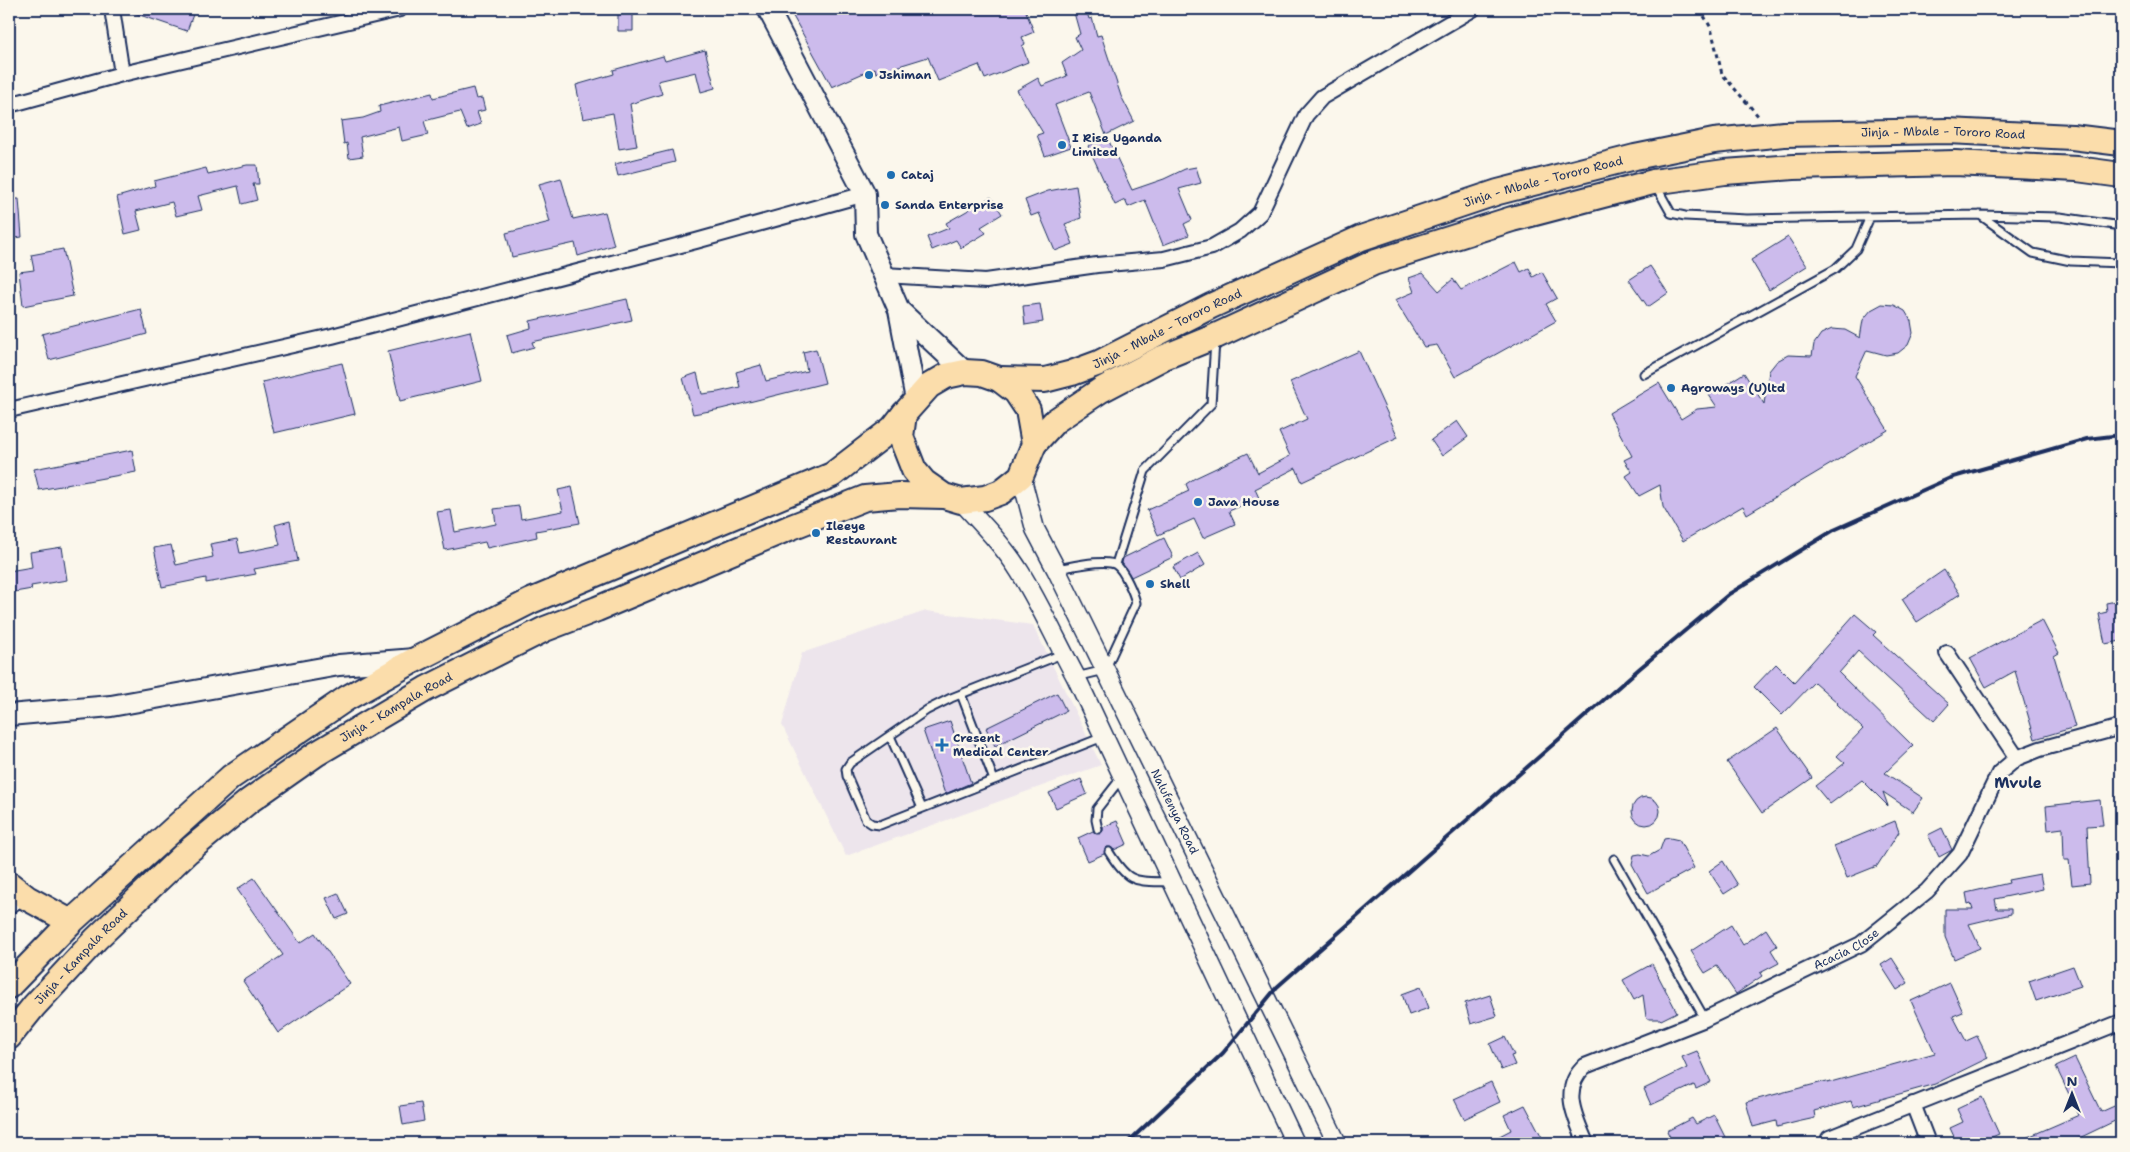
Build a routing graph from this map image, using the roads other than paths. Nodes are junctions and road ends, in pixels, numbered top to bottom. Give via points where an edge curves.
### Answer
1 (112, 9) edge
2 (400, 9) edge
3 (768, 9) edge
4 (1474, 9) edge
5 (122, 74) junction
6 (9, 105) edge
7 (2121, 143) edge
8 (2121, 175) edge
9 (1653, 182) junction
10 (864, 194) junction
11 (1980, 215) junction
12 (1870, 217) junction
13 (2121, 226) edge
14 (2121, 263) edge
15 (884, 276) junction
16 (899, 310) junction
17 (1216, 336) junction
18 (965, 372) junction
19 (1644, 374) dead end
20 (999, 379) junction
21 (910, 407) junction
22 (9, 410) edge
23 (1034, 444) junction
24 (1021, 476) junction
25 (952, 499) junction
26 (1116, 564) junction
27 (1056, 569) junction
28 (1947, 653) dead end
29 (1063, 654) junction
30 (417, 659) junction
31 (1105, 670) junction
32 (1076, 677) junction
33 (961, 694) junction
34 (9, 715) edge
35 (2121, 726) edge
36 (890, 736) junction
37 (1103, 737) junction
38 (2017, 758) junction
39 (1122, 777) junction
40 (994, 780) junction
41 (922, 808) junction
42 (1098, 829) dead end
43 (1109, 852) dead end
44 (1614, 858) dead end
45 (1171, 882) junction
46 (9, 884) edge
47 (18, 904) edge
48 (71, 922) junction
49 (9, 986) edge
50 (1705, 1019) junction
51 (2121, 1022) edge
52 (9, 1037) edge
53 (1913, 1104) junction
54 (1829, 1138) dead end
55 (1295, 1143) edge
56 (1337, 1143) edge
57 (1586, 1143) edge
58 (1928, 1143) edge

1 - 5 street
2 - 5 street
3 - 10 main road
4 - 15 street via 1322,97 1306,115 1260,213 1240,231 1212,247 1164,258 986,281
5 - 6 street
7 - 20 highway, Jinja - Mbale - Tororo Road via 1948,131 1775,135 1714,141 1635,157 1498,192 1361,238 1211,306 1100,363 1045,380
8 - 9 highway, Jinja - Mbale - Tororo Road via 2077,169 1955,163 1794,167
9 - 12 lane via 1671,213 1685,216 1747,219
9 - 17 highway, Jinja - Mbale - Tororo Road via 1512,219 1373,263
10 - 15 main road via 866,234
10 - 22 street via 332,336
11 - 12 lane
11 - 13 lane via 2060,217
11 - 14 lane via 2033,252 2071,261
12 - 19 lane via 1856,249 1835,269
15 - 16 main road
16 - 18 main road
16 - 21 main road
17 - 23 highway, Jinja - Mbale - Tororo Road via 1162,358 1101,390 1055,421
17 - 26 lane via 1211,404 1145,471
18 - 20 highway
18 - 21 highway via 946,376 929,386
20 - 23 highway via 1016,392 1028,410
21 - 25 highway via 901,438 914,470 924,482
21 - 30 highway via 893,428 832,475 531,601
23 - 24 highway
24 - 25 highway via 1001,492 985,498
24 - 27 street, Nalufenya Road via 1034,529
25 - 29 street via 997,540 1020,572
25 - 52 highway, Jinja - Kampala Road via 899,495 865,498 545,629 426,689 316,754 249,801 186,852 96,939
26 - 27 lane via 1105,562
26 - 31 lane via 1136,603
27 - 31 street, Nalufenya Road
28 - 38 street
29 - 32 street
29 - 33 lane
30 - 34 main road via 339,664 111,706
30 - 48 highway via 347,698 231,777
31 - 32 lane
31 - 56 street, Nalufenya Road
32 - 37 street
33 - 36 lane via 927,710
33 - 40 lane
35 - 38 street, Acacia Close
36 - 41 lane
36 - 41 lane via 846,769 866,820 880,825
37 - 39 street
37 - 40 lane
38 - 50 street, Acacia Close via 2000,773 1960,854 1927,891 1861,944
39 - 42 lane via 1097,809
39 - 45 street
40 - 41 lane
43 - 45 lane via 1120,870 1130,878
44 - 50 lane
45 - 55 street
46 - 47 highway
47 - 48 highway
48 - 49 highway
50 - 57 street, Acacia Close via 1585,1066 1577,1073 1570,1099
51 - 53 street
53 - 54 street
53 - 58 street

